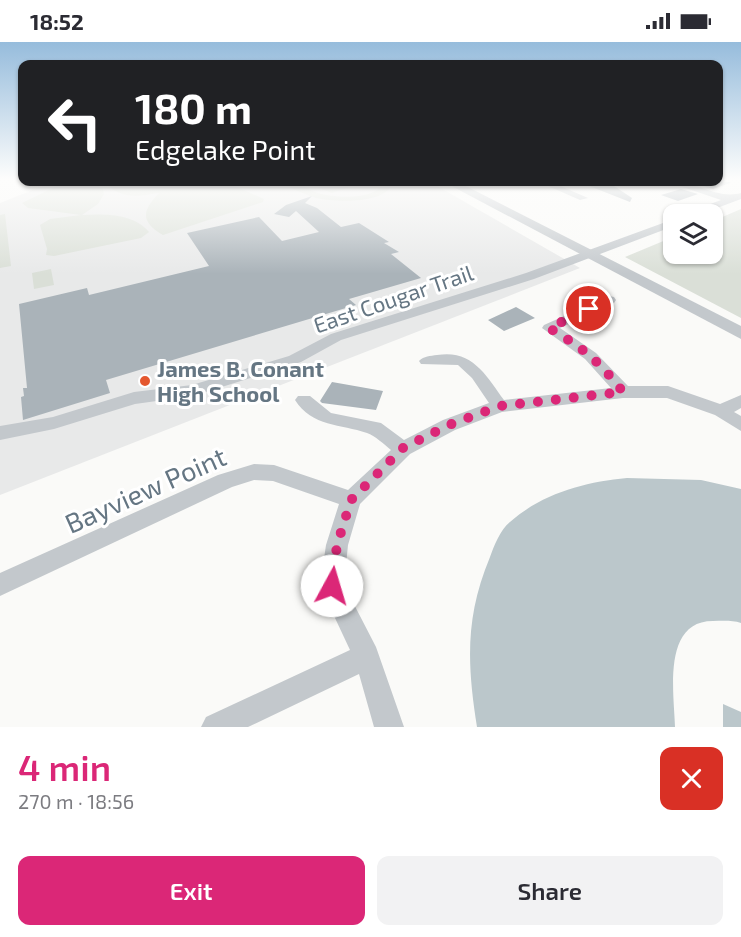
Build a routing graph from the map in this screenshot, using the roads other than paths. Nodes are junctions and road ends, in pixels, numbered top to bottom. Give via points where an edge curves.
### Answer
1 (504, 210) edge
2 (663, 226) edge
3 (591, 255) junction
4 (609, 300) dead end
5 (741, 333) edge
6 (427, 361) dead end
7 (623, 392) junction
8 (304, 400) dead end
9 (741, 401) edge
10 (500, 406) junction
11 (721, 411) junction
12 (741, 425) edge
13 (0, 434) edge
14 (403, 448) junction
15 (351, 500) junction
16 (0, 585) edge
17 (367, 656) junction
18 (216, 727) edge
19 (389, 727) edge

1 - 3 street
2 - 3 street, East Cougar Trail
3 - 5 street
3 - 13 street, East Cougar Trail via 336,337 295,359 264,369 193,390 134,398 54,423
4 - 7 street via 549,328 601,363
6 - 10 street via 446,356 467,362
7 - 10 street
7 - 11 street via 668,392
8 - 14 street via 326,417 375,428
9 - 11 street
10 - 14 street
11 - 12 street
14 - 15 street
15 - 16 street, Bayview Point via 274,473 254,472 225,481
15 - 17 street via 337,545 332,586
17 - 18 street
17 - 19 street

